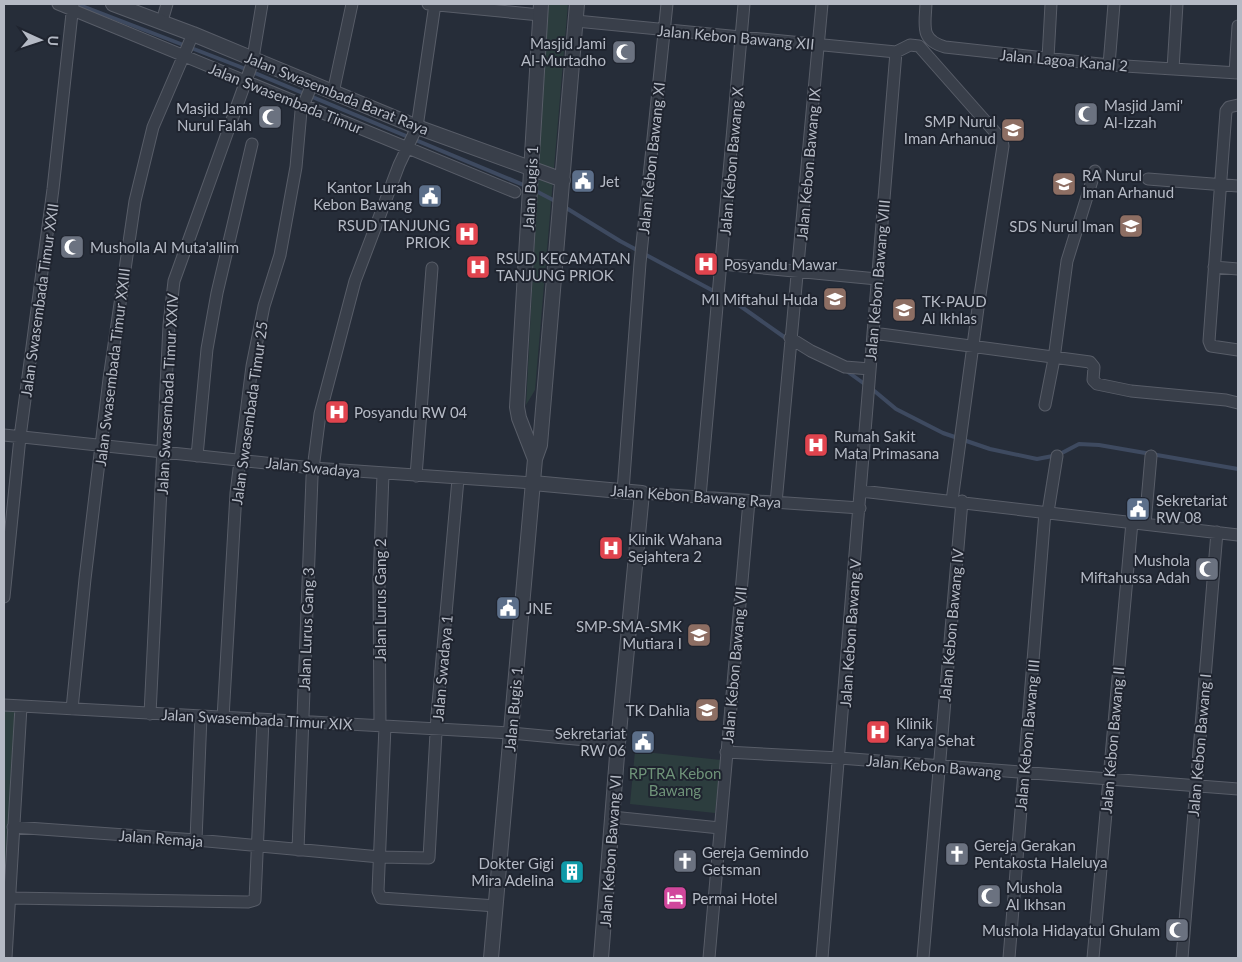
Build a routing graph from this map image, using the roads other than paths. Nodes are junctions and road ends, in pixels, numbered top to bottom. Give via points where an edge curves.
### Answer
1 (58, 4) edge
2 (113, 4) edge
3 (167, 4) edge
4 (262, 4) edge
5 (352, 4) edge
6 (432, 4) edge
7 (577, 4) edge
8 (667, 4) edge
9 (744, 4) edge
10 (822, 4) edge
11 (926, 4) edge
12 (1051, 4) edge
13 (1114, 4) edge
14 (1177, 4) edge
15 (73, 6) edge
16 (540, 9) edge
17 (162, 21) junction
18 (576, 22) junction
19 (1238, 26) edge
20 (664, 30) junction
21 (192, 36) junction
22 (742, 37) junction
23 (819, 44) junction
24 (896, 52) junction
25 (183, 55) junction
26 (1048, 58) junction
27 (1109, 64) junction
28 (1173, 69) junction
29 (249, 70) junction
30 (1236, 73) edge
31 (311, 86) junction
32 (333, 93) junction
33 (304, 103) junction
34 (1238, 105) edge
35 (416, 128) junction
36 (252, 144) dead end
37 (408, 146) junction
38 (1095, 171) dead end
39 (531, 173) junction
40 (1148, 179) dead end
41 (562, 184) junction
42 (1220, 185) junction
43 (1238, 186) edge
44 (515, 192) dead end
45 (722, 264) junction
46 (1214, 267) junction
47 (432, 268) dead end
48 (1238, 269) edge
49 (797, 273) junction
50 (877, 279) junction
51 (873, 333) junction
52 (790, 338) junction
53 (974, 346) junction
54 (1238, 350) edge
55 (1054, 359) junction
56 (869, 372) junction
57 (518, 401) junction
58 (1238, 403) edge
59 (1045, 405) dead end
60 (542, 409) junction
61 (4, 435) edge
62 (20, 437) junction
63 (101, 446) junction
64 (163, 453) junction
65 (197, 456) junction
66 (1057, 456) dead end
67 (1151, 456) dead end
68 (240, 459) junction
69 (535, 459) junction
70 (313, 468) junction
71 (383, 474) junction
72 (416, 476) junction
73 (458, 479) junction
74 (533, 483) junction
75 (623, 491) junction
76 (861, 491) junction
77 (642, 493) junction
78 (700, 497) junction
79 (749, 501) junction
80 (957, 501) junction
81 (776, 503) junction
82 (860, 508) junction
83 (1046, 512) junction
84 (1132, 522) junction
85 (1145, 524) junction
86 (1218, 532) junction
87 (1238, 535) edge
88 (4, 597) edge
89 (4, 705) edge
90 (20, 707) junction
91 (72, 710) junction
92 (150, 714) junction
93 (201, 716) junction
94 (223, 718) junction
95 (263, 720) junction
96 (303, 721) junction
97 (383, 726) junction
98 (436, 729) junction
99 (511, 733) junction
100 (618, 743) junction
101 (726, 752) junction
102 (840, 758) junction
103 (938, 766) junction
104 (1024, 774) junction
105 (1108, 778) junction
106 (1196, 785) junction
107 (1238, 789) edge
108 (612, 817) junction
109 (13, 827) junction
110 (720, 828) junction
111 (196, 840) junction
112 (258, 847) junction
113 (298, 850) junction
114 (380, 857) junction
115 (429, 858) joint
116 (10, 898) junction
117 (496, 906) junction
118 (6, 958) edge
119 (491, 958) edge
120 (601, 958) edge
121 (709, 958) edge
122 (822, 958) edge
123 (922, 958) edge
124 (1009, 958) edge
125 (1093, 958) edge
126 (1182, 958) edge

1 - 15 street, Jalan Swasembada Timur
2 - 17 street, Jalan Swasembada Barat Raya
3 - 17 street
4 - 29 street, Jalan Swasembada Timur XXIV
5 - 32 street
6 - 16 street
6 - 35 street
7 - 18 street, Jalan Bugis 1
8 - 20 street, Jalan Kebon Bawang XI
9 - 22 street, Jalan Kebon Bawang X
10 - 23 street, Jalan Kebon Bawang IX
11 - 26 street, Jalan Lagoa Kanal 2 via 927,37 937,45
12 - 26 street
13 - 27 street
14 - 28 street
15 - 25 street, Jalan Swasembada Timur
15 - 62 street, Jalan Swasembada Timur XXII
16 - 39 street, Jalan Bugis 1
17 - 21 street, Jalan Swasembada Barat Raya
18 - 20 street, Jalan Kebon Bawang XII
18 - 41 street, Jalan Bugis 1
19 - 30 street
20 - 22 street, Jalan Kebon Bawang XII
20 - 75 street, Jalan Kebon Bawang XI via 640,263
21 - 25 street, Jalan Swasembada Timur XXIII
21 - 29 street, Jalan Swasembada Barat Raya
22 - 23 street, Jalan Kebon Bawang XII
22 - 45 street, Jalan Kebon Bawang X
23 - 24 street, Jalan Kebon Bawang XII
23 - 49 street, Jalan Kebon Bawang IX
24 - 50 street, Jalan Kebon Bawang VIII
24 - 53 street, Jalan Kebon Bawang IV via 910,44 919,46 1002,140
25 - 29 street, Jalan Swasembada Timur
25 - 63 street, Jalan Swasembada Timur XXIII via 153,127 135,201
26 - 27 street, Jalan Lagoa Kanal 2
27 - 28 street, Jalan Lagoa Kanal 2
28 - 30 street, Jalan Lagoa Kanal 2
29 - 31 street, Jalan Swasembada Barat Raya
29 - 33 street, Jalan Swasembada Timur
29 - 64 street, Jalan Swasembada Timur XXIV via 174,281
31 - 32 street, Jalan Swasembada Barat Raya
31 - 33 street, Jalan Swasembada Timur 25
32 - 35 street, Jalan Swasembada Barat Raya
33 - 37 street, Jalan Swasembada Timur
33 - 68 street, Jalan Swasembada Timur 25 via 280,255 264,306 252,366
34 - 42 street via 1226,111
35 - 37 street, Jalan Lurus Gang 3
35 - 39 street, Jalan Swasembada Barat Raya
36 - 65 street via 207,349
37 - 44 street, Jalan Swasembada Timur
37 - 70 street, Jalan Lurus Gang 3 via 355,282 320,414
38 - 55 street via 1067,261
39 - 41 street, Jalan Swasembada Barat Raya
39 - 57 street, Jalan Bugis 1
40 - 42 street
41 - 60 street, Jalan Bugis 1
42 - 43 street
42 - 46 street
45 - 49 street
45 - 78 street, Jalan Kebon Bawang X
46 - 48 street
46 - 54 street via 1209,341 1211,346
47 - 72 street
49 - 50 street
49 - 52 street, Jalan Kebon Bawang IX
50 - 51 street, Jalan Kebon Bawang VIII
51 - 53 street
51 - 56 street, Jalan Kebon Bawang VIII
52 - 56 street via 845,367
52 - 81 street, Jalan Kebon Bawang IX
53 - 55 street
53 - 80 street, Jalan Kebon Bawang IV via 961,432
55 - 58 street via 1092,364 1093,380 1097,384
55 - 59 street
56 - 76 street, Jalan Kebon Bawang VIII
57 - 60 street via 526,413
57 - 69 street, Jalan Bugis 1 via 519,418
60 - 69 street, Jalan Bugis 1 via 540,445
61 - 62 street, Jalan Swadaya
62 - 63 street, Jalan Swadaya
62 - 88 street, Jalan Swasembada Timur XXII
63 - 64 street, Jalan Swadaya
63 - 91 street, Jalan Swasembada Timur XXIII
64 - 65 street, Jalan Swadaya
64 - 92 street, Jalan Swasembada Timur XXIV
65 - 68 street, Jalan Swadaya
66 - 83 street, Jalan Kebon Bawang III
67 - 85 street
68 - 70 street, Jalan Swadaya
68 - 94 street, Jalan Swasembada Timur 25
69 - 74 street, Jalan Bugis 1
70 - 71 street, Jalan Swadaya
70 - 96 street, Jalan Lurus Gang 3
71 - 72 street, Jalan Swadaya
71 - 97 street, Jalan Lurus Gang 2 via 379,582
72 - 73 street, Jalan Swadaya
73 - 74 street, Jalan Swadaya
73 - 98 street, Jalan Swadaya 1
74 - 75 street, Jalan Kebon Bawang Raya
74 - 99 street, Jalan Bugis 1
75 - 77 street, Jalan Kebon Bawang Raya
76 - 80 street
76 - 82 street, Jalan Kebon Bawang VIII
77 - 78 street, Jalan Kebon Bawang Raya
77 - 100 street, Jalan Kebon Bawang VI
78 - 79 street, Jalan Kebon Bawang Raya
79 - 81 street, Jalan Kebon Bawang Raya
79 - 101 street, Jalan Kebon Bawang VII
80 - 83 street
80 - 103 street, Jalan Kebon Bawang IV
81 - 82 street, Jalan Kebon Bawang Raya
82 - 102 street, Jalan Kebon Bawang V
83 - 84 street
83 - 104 street, Jalan Kebon Bawang III
84 - 85 street
84 - 105 street, Jalan Kebon Bawang II
85 - 86 street
86 - 87 street
86 - 106 street, Jalan Kebon Bawang I
89 - 90 street, Jalan Swasembada Timur XIX
90 - 91 street, Jalan Swasembada Timur XIX
90 - 109 street
91 - 92 street, Jalan Swasembada Timur XIX
92 - 93 street, Jalan Swasembada Timur XIX
93 - 94 street, Jalan Swasembada Timur XIX
93 - 111 street
94 - 95 street, Jalan Swasembada Timur XIX
95 - 96 street, Jalan Swasembada Timur XIX
95 - 112 street
96 - 97 street, Jalan Swasembada Timur XIX
96 - 113 street, Jalan Lurus Gang 3
97 - 98 street, Jalan Swasembada Timur XIX
97 - 114 street, Jalan Lurus Gang 2
98 - 99 street, Jalan Swasembada Timur XIX
98 - 115 street, Jalan Swadaya 1
99 - 100 street
99 - 117 street, Jalan Bugis 1
100 - 108 street, Jalan Kebon Bawang VI
101 - 102 street
101 - 110 street, Jalan Kebon Bawang VII
102 - 103 street, Jalan Kebon Bawang
102 - 122 street, Jalan Kebon Bawang V
103 - 104 street, Jalan Kebon Bawang
103 - 123 street, Jalan Kebon Bawang IV
104 - 105 street, Jalan Kebon Bawang
104 - 124 street, Jalan Kebon Bawang III
105 - 106 street, Jalan Kebon Bawang
105 - 125 street, Jalan Kebon Bawang II
106 - 107 street, Jalan Kebon Bawang
106 - 126 street, Jalan Kebon Bawang I
108 - 110 street
108 - 120 street, Jalan Kebon Bawang VI
109 - 111 street, Jalan Remaja
109 - 116 street
110 - 121 street, Jalan Kebon Bawang VII
111 - 112 street, Jalan Remaja
112 - 113 street, Jalan Remaja
112 - 116 street via 256,895 252,902
113 - 114 street, Jalan Remaja
114 - 115 street, Jalan Remaja
114 - 117 street, Jalan Lurus Gang 2 via 378,891 381,898
116 - 118 street
117 - 119 street, Jalan Bugis 1

